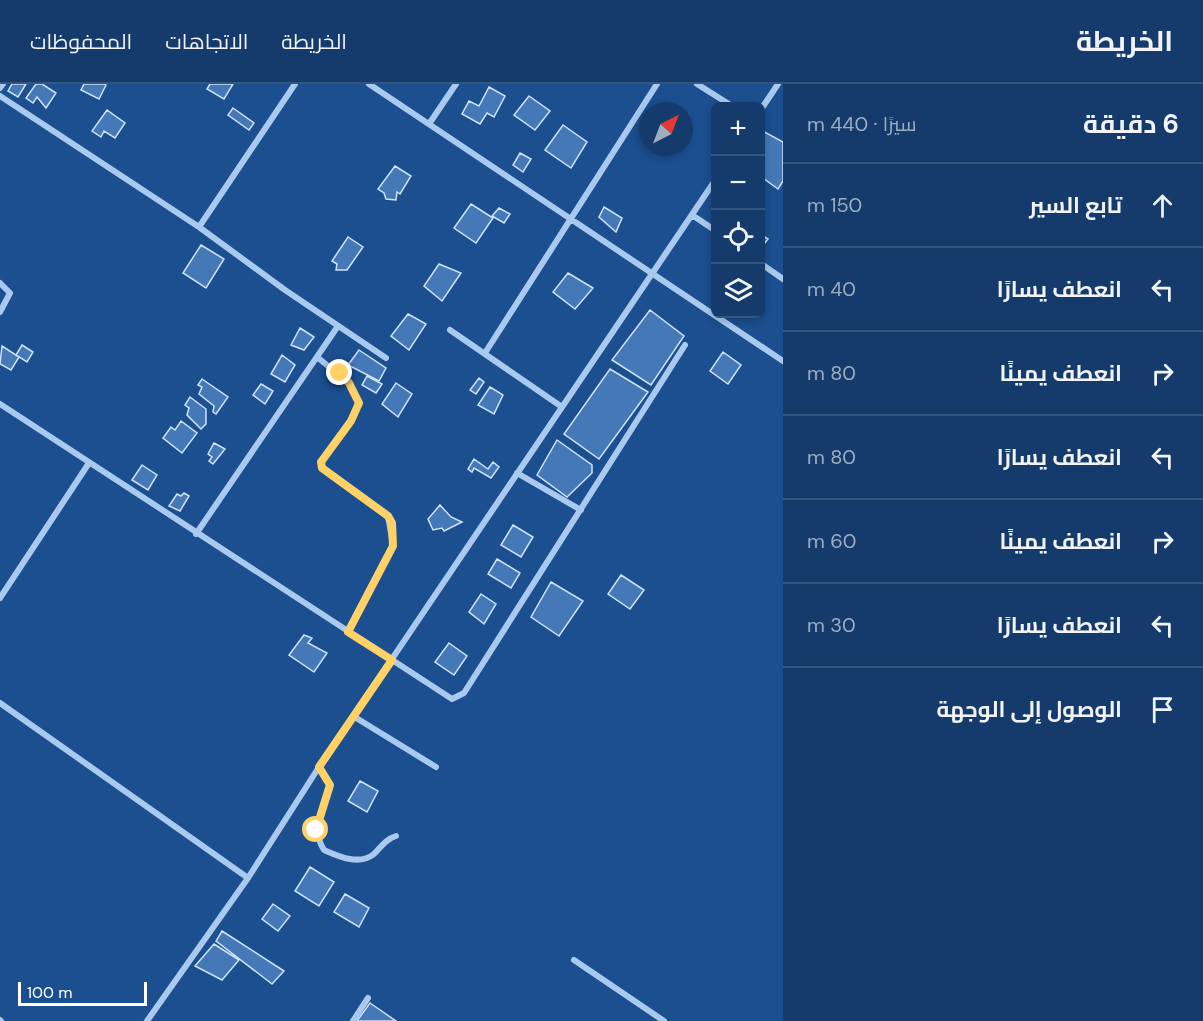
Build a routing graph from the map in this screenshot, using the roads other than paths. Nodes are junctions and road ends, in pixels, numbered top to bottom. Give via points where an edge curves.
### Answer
1 (3, 84) edge
2 (296, 84) edge
3 (369, 84) edge
4 (456, 84) edge
5 (657, 84) edge
6 (697, 84) edge
7 (778, 84) edge
8 (0, 88) edge
9 (0, 96) edge
10 (726, 102) edge
11 (765, 104) edge
12 (429, 124) junction
13 (711, 186) edge
14 (692, 215) junction
15 (570, 216) junction
16 (199, 227) junction
17 (711, 228) edge
18 (761, 264) edge
19 (653, 273) junction
20 (783, 279) edge
21 (0, 283) edge
22 (0, 312) edge
23 (338, 326) junction
24 (450, 330) dead end
25 (685, 345) dead end
26 (485, 352) junction
27 (317, 357) junction
28 (386, 358) dead end
29 (783, 361) edge
30 (0, 404) edge
31 (562, 407) junction
32 (89, 464) junction
33 (517, 473) junction
34 (581, 510) junction
35 (196, 534) junction
36 (0, 598) edge
37 (348, 632) junction
38 (392, 660) junction
39 (0, 703) edge
40 (353, 716) junction
41 (319, 767) junction
42 (436, 767) dead end
43 (396, 836) dead end
44 (248, 878) junction
45 (574, 960) dead end
46 (368, 998) dead end
47 (147, 1021) edge
48 (352, 1021) edge
49 (664, 1021) edge

1 - 8 street
2 - 16 street
3 - 12 street
4 - 12 street
5 - 15 street
6 - 10 street
7 - 11 street
9 - 16 street
12 - 15 street
13 - 14 street
14 - 17 street
14 - 19 street
15 - 19 street
15 - 26 street
16 - 23 street
18 - 20 street
19 - 29 street
19 - 31 street
21 - 22 street via 10,293
23 - 27 street
23 - 28 street
24 - 26 street
25 - 34 street
26 - 31 street
27 - 35 street
27 - 37 street via 349,383 359,403 351,421 321,462 322,468 388,516 393,534 393,546
30 - 32 street
31 - 33 street
32 - 35 street
32 - 36 street
33 - 34 street
33 - 38 street
34 - 38 street via 459,698 452,699
35 - 37 street
37 - 38 street
38 - 40 street
39 - 44 street
40 - 41 street
40 - 42 street
41 - 43 street via 330,785 316,830 324,849 355,860 371,856
41 - 44 street
44 - 47 street
45 - 49 street
46 - 48 street

